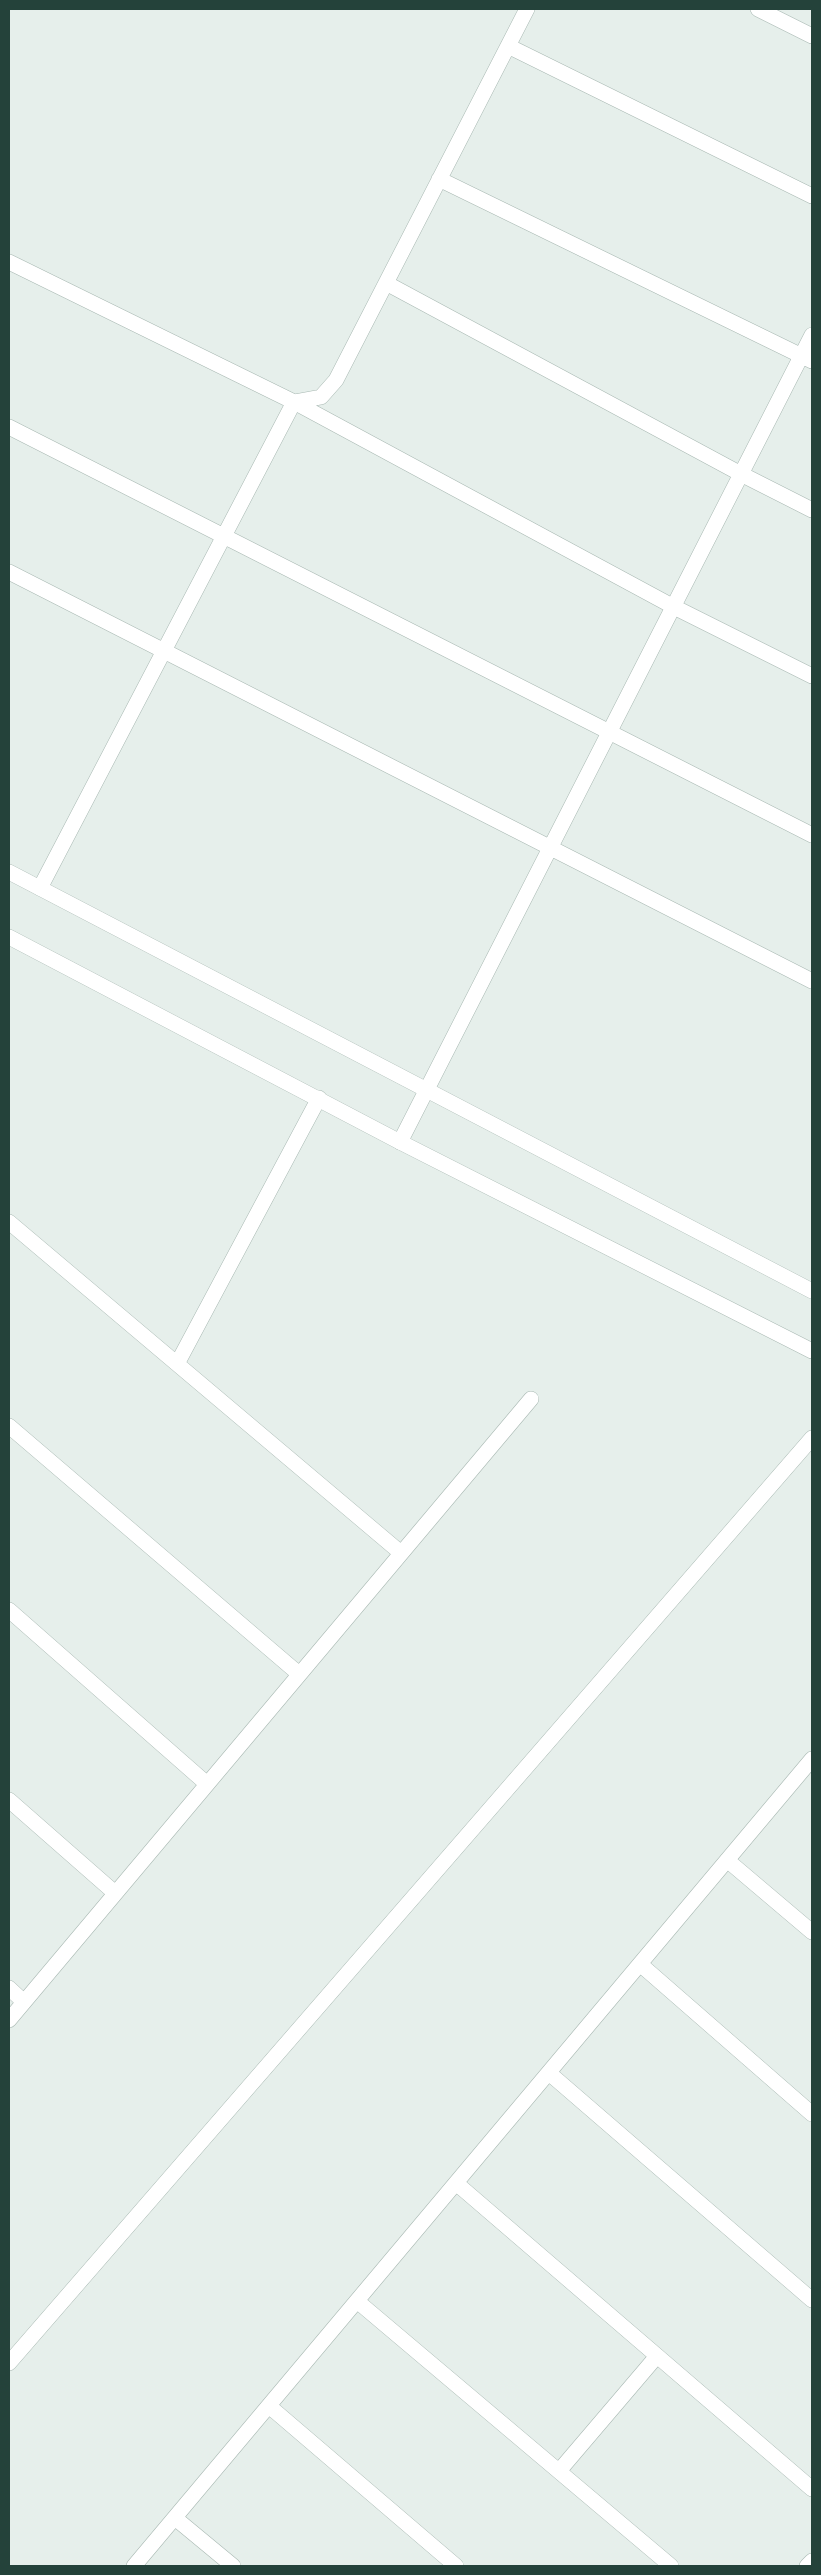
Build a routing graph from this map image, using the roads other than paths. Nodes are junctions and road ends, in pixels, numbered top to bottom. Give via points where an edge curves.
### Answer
1 (527, 9) edge
2 (758, 9) edge
3 (812, 36) edge
4 (508, 46) junction
5 (439, 179) junction
6 (812, 196) edge
7 (9, 262) edge
8 (386, 283) junction
9 (812, 335) edge
10 (807, 358) edge
11 (294, 402) junction
12 (9, 427) edge
13 (741, 474) junction
14 (812, 510) edge
15 (224, 536) junction
16 (9, 572) edge
17 (674, 606) junction
18 (164, 652) junction
19 (812, 676) edge
20 (610, 732) junction
21 (812, 835) edge
22 (550, 848) junction
23 (9, 872) edge
24 (40, 888) junction
25 (9, 936) edge
26 (812, 981) edge
27 (426, 1090) junction
28 (319, 1098) junction
29 (400, 1142) junction
30 (9, 1222) edge
31 (812, 1291) edge
32 (812, 1351) edge
33 (177, 1364) junction
34 (531, 1399) dead end
35 (9, 1426) edge
36 (812, 1438) edge
37 (401, 1553) junction
38 (9, 1610) edge
39 (299, 1674) junction
40 (812, 1759) edge
41 (207, 1784) junction
42 (9, 1800) edge
43 (727, 1860) junction
44 (115, 1893) junction
45 (812, 1932) edge
46 (640, 1964) junction
47 (9, 1988) edge
48 (24, 2002) junction
49 (9, 2020) edge
50 (549, 2073) junction
51 (812, 2114) edge
52 (456, 2183) junction
53 (812, 2300) edge
54 (357, 2301) junction
55 (657, 2356) junction
56 (9, 2363) edge
57 (269, 2406) junction
58 (559, 2471) junction
59 (812, 2489) edge
60 (175, 2518) junction
61 (812, 2560) edge
62 (134, 2566) edge
63 (232, 2566) edge
64 (456, 2566) edge
65 (671, 2566) edge
66 (807, 2566) edge

1 - 4 street
2 - 3 street
4 - 5 street
4 - 6 street
5 - 8 street
5 - 10 street
7 - 11 street
8 - 11 street via 336,380 321,397
8 - 13 street
9 - 10 street
10 - 13 street
11 - 15 street
11 - 17 street
12 - 15 street
13 - 14 street
13 - 17 street
15 - 18 street
15 - 20 street
16 - 18 street
17 - 19 street
17 - 20 street
18 - 22 street
18 - 24 street
20 - 21 street
20 - 22 street
22 - 26 street
22 - 27 street
23 - 24 street
24 - 27 street
25 - 28 street
27 - 29 street
27 - 31 street
28 - 29 street
28 - 33 street
29 - 32 street
30 - 33 street
33 - 37 street
34 - 37 street
35 - 39 street
36 - 56 street
37 - 39 street
38 - 41 street
39 - 41 street
40 - 43 street
41 - 44 street
42 - 44 street
43 - 45 street
43 - 46 street
44 - 48 street
46 - 50 street
46 - 51 street
47 - 48 street
48 - 49 street
50 - 52 street
50 - 53 street
52 - 54 street
52 - 55 street
54 - 57 street
54 - 58 street
55 - 58 street
55 - 59 street
57 - 60 street
57 - 64 street
58 - 65 street
60 - 62 street
60 - 63 street
61 - 66 street

